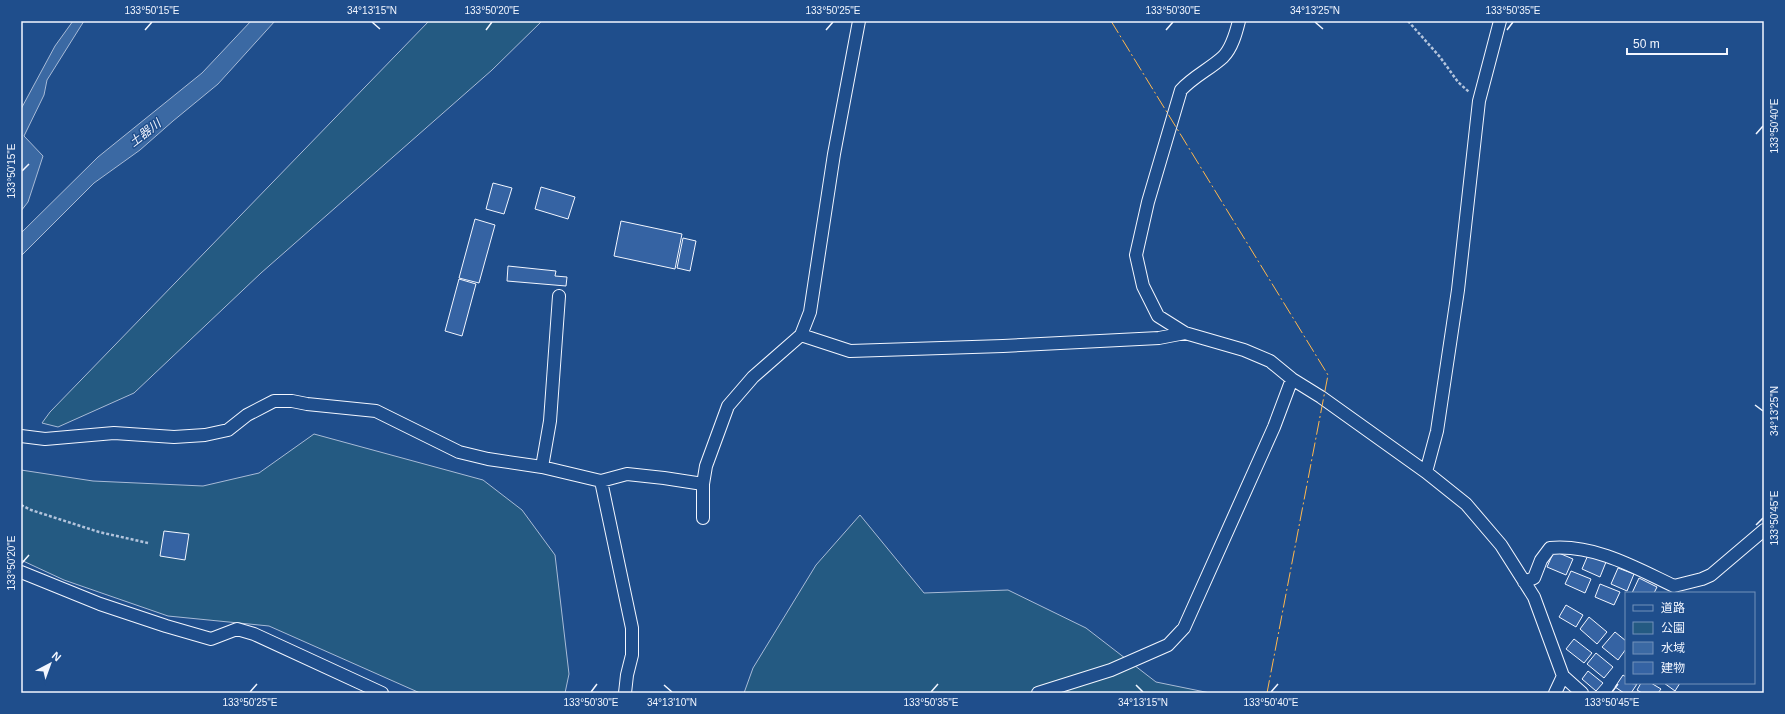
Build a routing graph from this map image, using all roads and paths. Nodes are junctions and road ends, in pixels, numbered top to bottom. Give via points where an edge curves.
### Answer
1 (859, 21) edge
2 (1240, 21) edge
3 (1408, 21) edge
4 (1500, 21) edge
5 (1479, 101) junction
6 (559, 296) dead end
7 (1185, 333) junction
8 (801, 334) junction
9 (1292, 379) junction
10 (21, 436) edge
11 (542, 467) junction
12 (1426, 472) junction
13 (601, 480) junction
14 (703, 484) junction
15 (21, 505) edge
16 (703, 518) dead end
17 (1764, 530) edge
18 (148, 543) dead end
19 (21, 572) edge
20 (1524, 582) junction
21 (1567, 680) junction
22 (382, 693) edge
23 (625, 693) edge
24 (1038, 693) edge
25 (1555, 693) edge
26 (1582, 693) edge

1 - 8 street via 834,154 810,312
2 - 7 street via 1233,41 1223,57 1181,90 1148,202 1136,255 1143,286 1158,316
3 - 5 path via 1458,82
4 - 5 street
5 - 12 street via 1458,290 1437,431
6 - 11 street via 550,421
7 - 8 street via 1151,338 1003,346 850,351
7 - 9 street via 1244,350 1270,361
8 - 14 street via 754,377 728,406 706,466
9 - 12 street
9 - 24 street via 1274,427 1184,628 1168,645 1111,670
10 - 11 street via 45,439 114,433 174,437 205,435 228,430 247,415 274,401 292,401 376,411 459,452
11 - 13 street
12 - 20 street via 1466,504 1501,545
13 - 14 street via 627,474
13 - 23 street via 632,628 632,655
14 - 16 street
15 - 18 path via 99,532
17 - 20 street via 1702,580 1674,586 1631,564 1568,547 1550,548 1541,560 1534,578
19 - 22 street via 100,604 211,639 238,630 254,634
20 - 21 street via 1534,597
21 - 25 street
21 - 26 street

